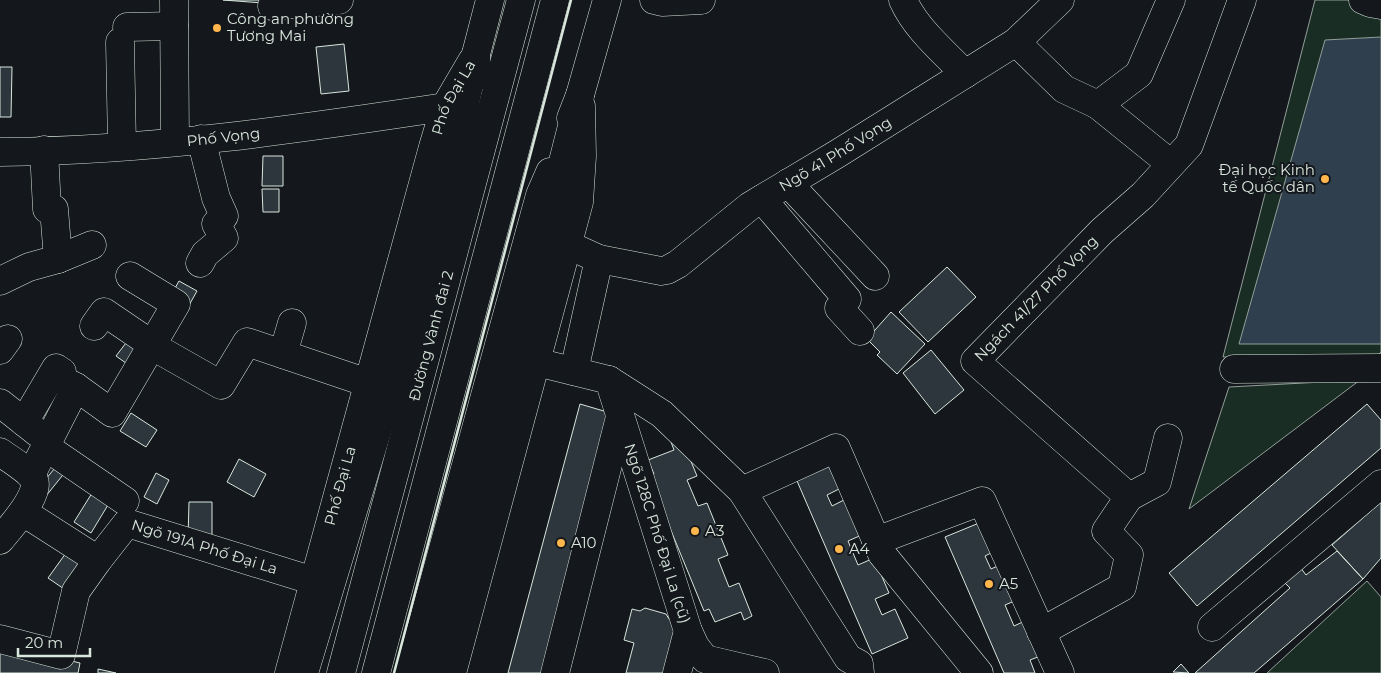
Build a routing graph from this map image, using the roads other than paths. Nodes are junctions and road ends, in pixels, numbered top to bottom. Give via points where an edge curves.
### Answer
1 (340, 0) edge
2 (490, 0) edge
3 (521, 0) edge
4 (555, 0) edge
5 (607, 0) edge
6 (654, 0) edge
7 (701, 0) edge
8 (903, 0) edge
9 (1060, 0) edge
10 (1171, 0) edge
11 (1242, 0) edge
12 (1363, 0) edge
13 (1381, 5) edge
14 (272, 6) dead end
15 (174, 13) edge
16 (1016, 42) junction
17 (476, 54) junction
18 (965, 74) junction
19 (580, 95) junction
20 (1098, 105) junction
21 (445, 107) junction
22 (202, 139) junction
23 (175, 142) junction
24 (122, 146) junction
25 (44, 150) junction
26 (0, 152) edge
27 (1171, 164) junction
28 (788, 184) junction
29 (762, 199) junction
30 (92, 245) dead end
31 (568, 245) junction
32 (58, 259) junction
33 (599, 259) junction
34 (200, 263) dead end
35 (130, 276) dead end
36 (875, 276) dead end
37 (0, 281) edge
38 (292, 323) dead end
39 (94, 326) dead end
40 (860, 331) dead end
41 (157, 348) junction
42 (283, 354) junction
43 (536, 362) junction
44 (1381, 368) edge
45 (1234, 370) dead end
46 (574, 371) junction
47 (609, 380) junction
48 (368, 383) junction
49 (76, 388) junction
50 (0, 403) edge
51 (620, 418) junction
52 (24, 422) junction
53 (1168, 438) dead end
54 (48, 444) junction
55 (0, 452) edge
56 (31, 475) junction
57 (1381, 484) edge
58 (742, 491) junction
59 (1130, 497) junction
60 (125, 501) dead end
61 (23, 512) junction
62 (0, 540) edge
63 (876, 541) junction
64 (98, 560) junction
65 (314, 581) junction
66 (1212, 627) dead end
67 (688, 631) junction
68 (1041, 632) junction
69 (0, 639) edge
70 (289, 673) edge
71 (304, 673) edge
72 (332, 673) edge
73 (341, 673) edge
74 (376, 673) edge
75 (409, 673) edge
76 (429, 673) edge
77 (452, 673) edge
78 (555, 673) edge
79 (677, 673) edge
80 (765, 673) edge
81 (860, 673) edge
82 (979, 673) edge
83 (1060, 673) edge

1 - 14 main road
2 - 17 main road
3 - 73 main road, Đường Vành đai 2
4 - 74 main road
5 - 19 main road
6 - 7 main road
8 - 18 main road via 908,12
9 - 16 main road, Ngõ 41 Phố Vọng
10 - 20 main road via 1139,74
11 - 27 main road, Ngách 41/27 Phố Vọng via 1189,145
12 - 13 main road
15 - 23 main road
15 - 24 main road via 123,35
16 - 18 main road, Ngõ 41 Phố Vọng
16 - 20 main road via 1064,89
17 - 21 main road, Phố Đại La
17 - 71 main road via 434,246
17 - 72 main road, Phố Đại La via 476,110 452,238
18 - 28 main road, Ngõ 41 Phố Vọng
19 - 31 main road via 582,156 579,202
19 - 75 main road via 540,195
19 - 76 main road
20 - 27 main road
21 - 22 main road, Phố Vọng via 299,129
21 - 48 main road, Phố Đại La
22 - 23 main road, Phố Vọng
22 - 34 main road via 216,198 224,216 216,224 224,238 205,254
23 - 24 main road, Phố Vọng
24 - 25 main road, Phố Vọng
25 - 26 main road, Phố Vọng
25 - 32 main road via 46,209 54,209
27 - 59 main road, Ngách 41/27 Phố Vọng via 1143,196 1102,231 974,361
28 - 29 main road, Ngõ 41 Phố Vọng
28 - 36 main road
29 - 33 main road, Ngõ 41 Phố Vọng via 667,270
29 - 40 main road via 847,299 839,308
30 - 32 main road
31 - 33 main road, Ngõ 41 Phố Vọng
31 - 43 main road
32 - 37 main road via 28,267
33 - 46 main road
35 - 41 main road via 176,304
38 - 42 main road
39 - 41 main road via 104,312
41 - 42 main road via 221,385 247,342
41 - 49 main road via 139,394 128,387 117,416
42 - 48 main road
43 - 46 main road
43 - 77 main road
44 - 45 main road
46 - 47 main road
47 - 51 main road, Ngõ 128C Phố Đại La (cũ)
47 - 58 main road via 662,414
48 - 65 main road, Phố Đại La
49 - 52 main road via 59,378 62,372 56,368
49 - 54 main road
50 - 52 main road
51 - 67 main road, Ngõ 128C Phố Đại La (cũ)
51 - 78 main road
52 - 54 main road
53 - 59 main road via 1157,482
54 - 56 main road
54 - 60 main road
55 - 56 main road
56 - 61 main road via 35,481 34,489
57 - 66 main road
58 - 63 main road via 836,448
58 - 81 main road via 848,658 859,664
59 - 68 main road via 1106,531 1130,555 1122,587
61 - 62 main road
61 - 64 main road
63 - 68 main road via 982,502
63 - 82 main road via 882,554
64 - 65 main road, Ngõ 191A Phố Đại La via 127,523
64 - 69 main road, Ngõ 191A Phố Đại La via 76,592 61,655
65 - 70 main road, Phố Đại La
67 - 79 main road
67 - 80 main road, Ngõ 128C Phố Đại La (cũ) via 705,659
68 - 83 main road

